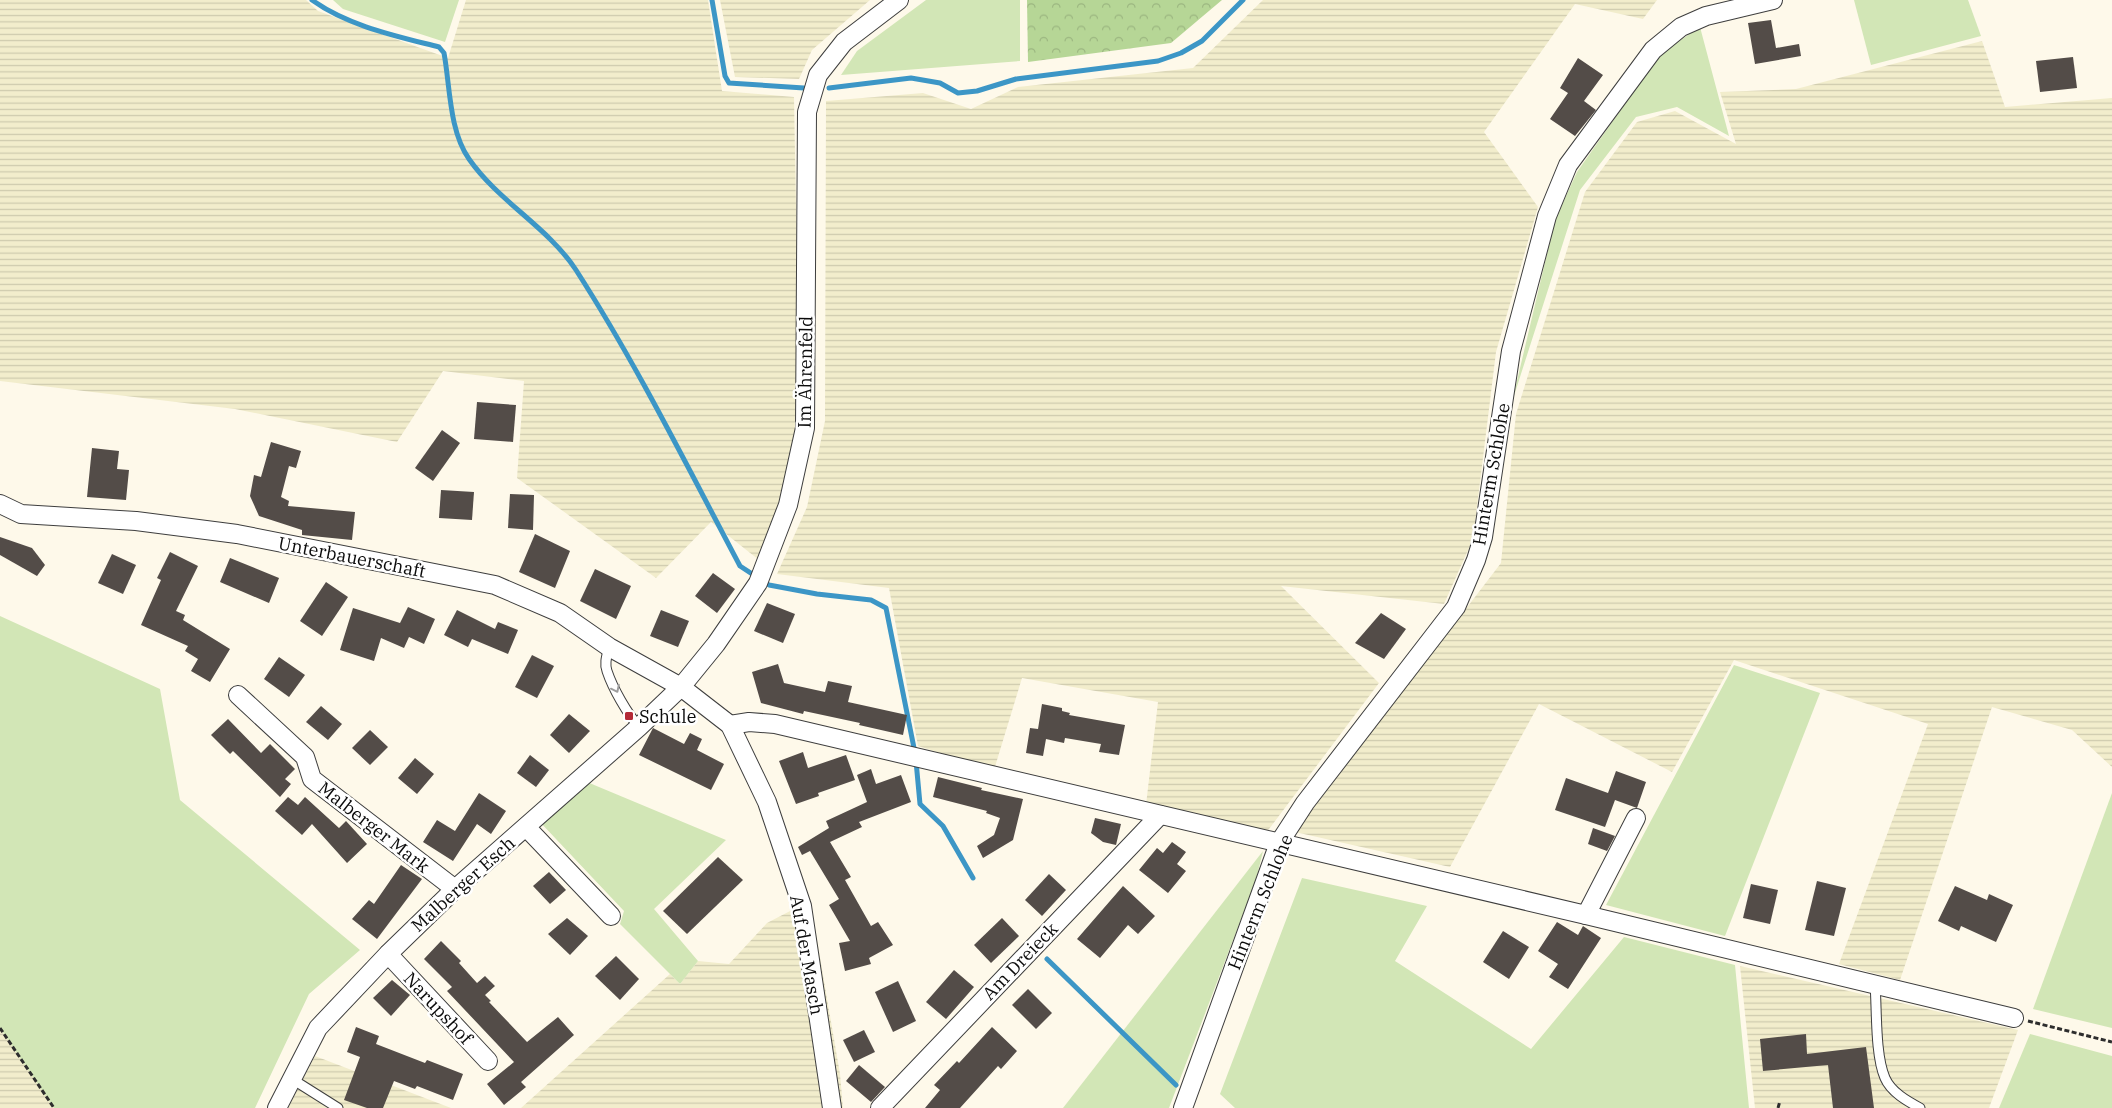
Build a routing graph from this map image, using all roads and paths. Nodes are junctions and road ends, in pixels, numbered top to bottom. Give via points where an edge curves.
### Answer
1 (899, 0) edge
2 (1773, 0) edge
3 (0, 504) edge
4 (609, 647) junction
5 (681, 686) junction
6 (238, 695) dead end
7 (730, 725) junction
8 (639, 727) junction
9 (1160, 815) junction
10 (1636, 818) dead end
11 (526, 827) junction
12 (1279, 843) junction
13 (455, 889) junction
14 (1586, 914) junction
15 (611, 916) dead end
16 (388, 954) junction
17 (1875, 984) junction
18 (2014, 1018) joint
19 (0, 1028) edge
20 (2112, 1042) edge
21 (488, 1061) dead end
22 (292, 1079) junction
23 (1780, 1101) dead end
24 (54, 1108) edge
25 (278, 1108) edge
26 (338, 1108) edge
27 (832, 1108) edge
28 (880, 1108) edge
29 (1183, 1108) edge
30 (1778, 1108) edge
31 (1920, 1108) edge

1 - 5 street, Im Ährenfeld via 844,42 818,75 807,112 805,428 788,505 761,576 716,644
2 - 12 street, Hinterm Schlohe via 1706,16 1681,27 1653,50 1568,165 1546,216 1511,351 1483,537 1456,607 1305,803
3 - 4 street, Unterbauerschaft via 20,514 136,521 237,534 495,584 560,613
4 - 5 street, Unterbauerschaft
4 -> 8 lane via 605,660 607,670 629,716
5 - 7 street
5 - 8 street, Malberger Esch
6 - 13 street, Malberger Mark via 305,757 312,779
7 - 9 street via 750,722 774,724
7 - 27 street, Auf der Masch via 767,802 802,906
8 - 11 street, Malberger Esch
9 - 12 street
9 - 28 street, Am Dreieck
10 - 14 street
11 - 13 street, Malberger Esch
11 - 15 street
12 - 14 street
12 - 29 street, Hinterm Schlohe
13 - 16 street, Malberger Esch
14 - 17 street
16 - 21 street, Narupshof
16 - 22 street, Malberger Esch via 318,1028
17 - 18 street
17 - 31 lane via 1880,1059 1885,1079 1905,1100
18 - 20 path
19 - 24 path
22 - 25 street, Malberger Esch
22 - 26 lane
23 - 30 path

